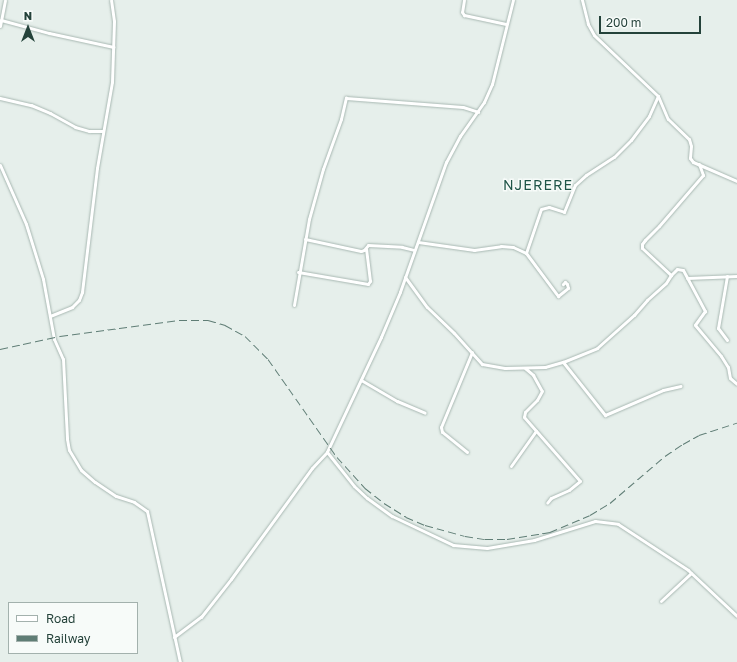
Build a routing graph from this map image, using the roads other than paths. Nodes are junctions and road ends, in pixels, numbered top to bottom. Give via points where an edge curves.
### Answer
1 (5, 0) edge
2 (111, 0) edge
3 (464, 0) edge
4 (513, 0) edge
5 (582, 0) edge
6 (1, 20) junction
7 (506, 24) junction
8 (0, 26) edge
9 (114, 47) junction
10 (658, 96) junction
11 (0, 98) edge
12 (478, 112) junction
13 (103, 131) junction
14 (699, 164) junction
15 (0, 165) edge
16 (737, 181) edge
17 (305, 239) junction
18 (418, 242) junction
19 (365, 247) junction
20 (414, 250) junction
21 (526, 253) junction
22 (298, 272) junction
23 (671, 275) junction
24 (727, 276) junction
25 (737, 276) edge
26 (405, 277) junction
27 (687, 278) junction
28 (563, 284) dead end
29 (294, 305) dead end
30 (50, 316) junction
31 (727, 340) dead end
32 (472, 352) junction
33 (562, 362) junction
34 (525, 368) junction
35 (361, 380) junction
36 (737, 384) edge
37 (681, 386) dead end
38 (424, 413) dead end
39 (536, 432) junction
40 (327, 452) junction
41 (467, 452) dead end
42 (511, 466) dead end
43 (547, 503) dead end
44 (691, 573) junction
45 (661, 602) dead end
46 (737, 616) edge
47 (174, 637) junction
48 (180, 662) edge

1 - 6 street
2 - 9 street
3 - 7 street via 464,15
4 - 7 street
5 - 10 street via 588,24 594,35
6 - 8 street
6 - 9 street
7 - 12 street via 498,66
9 - 13 street via 112,82
10 - 14 street via 668,119 689,139 690,158
10 - 21 street via 649,116 631,140 575,185 564,212 549,207 541,209
11 - 13 street via 31,105 75,127
12 - 17 street via 458,107 346,98 323,169
12 - 18 street via 460,136 446,162
13 - 30 street via 81,296 72,306
14 - 16 street
14 - 23 street via 703,175 642,244 646,253
15 - 30 street via 26,224 43,279
17 - 19 street via 361,251
17 - 22 street
18 - 20 street
18 - 21 street via 474,250 511,247
19 - 20 street via 402,247
19 - 22 street via 370,281 368,284
20 - 26 street
21 - 28 street via 558,296 568,288 565,282
22 - 29 street
23 - 27 street via 677,270 682,270
23 - 33 street via 666,283 604,343
24 - 25 street
24 - 27 street
24 - 31 street via 718,328
26 - 32 street via 427,307
26 - 35 street
27 - 36 street via 705,311 695,325 721,356 728,367 730,378
30 - 47 street via 54,338 64,365 69,450 81,470 95,482 146,511
32 - 34 street via 479,362 487,366
32 - 41 street via 441,427 442,432
33 - 34 street via 545,367
33 - 37 street via 604,415 663,390
34 - 39 street via 533,375 542,391 524,414
35 - 38 street
35 - 40 street
39 - 42 street
39 - 43 street via 580,481
40 - 44 street via 367,498 392,516 453,545 487,548 534,540 589,522 602,521 625,528
40 - 47 street via 312,468 201,617
44 - 45 street
44 - 46 street
47 - 48 street

